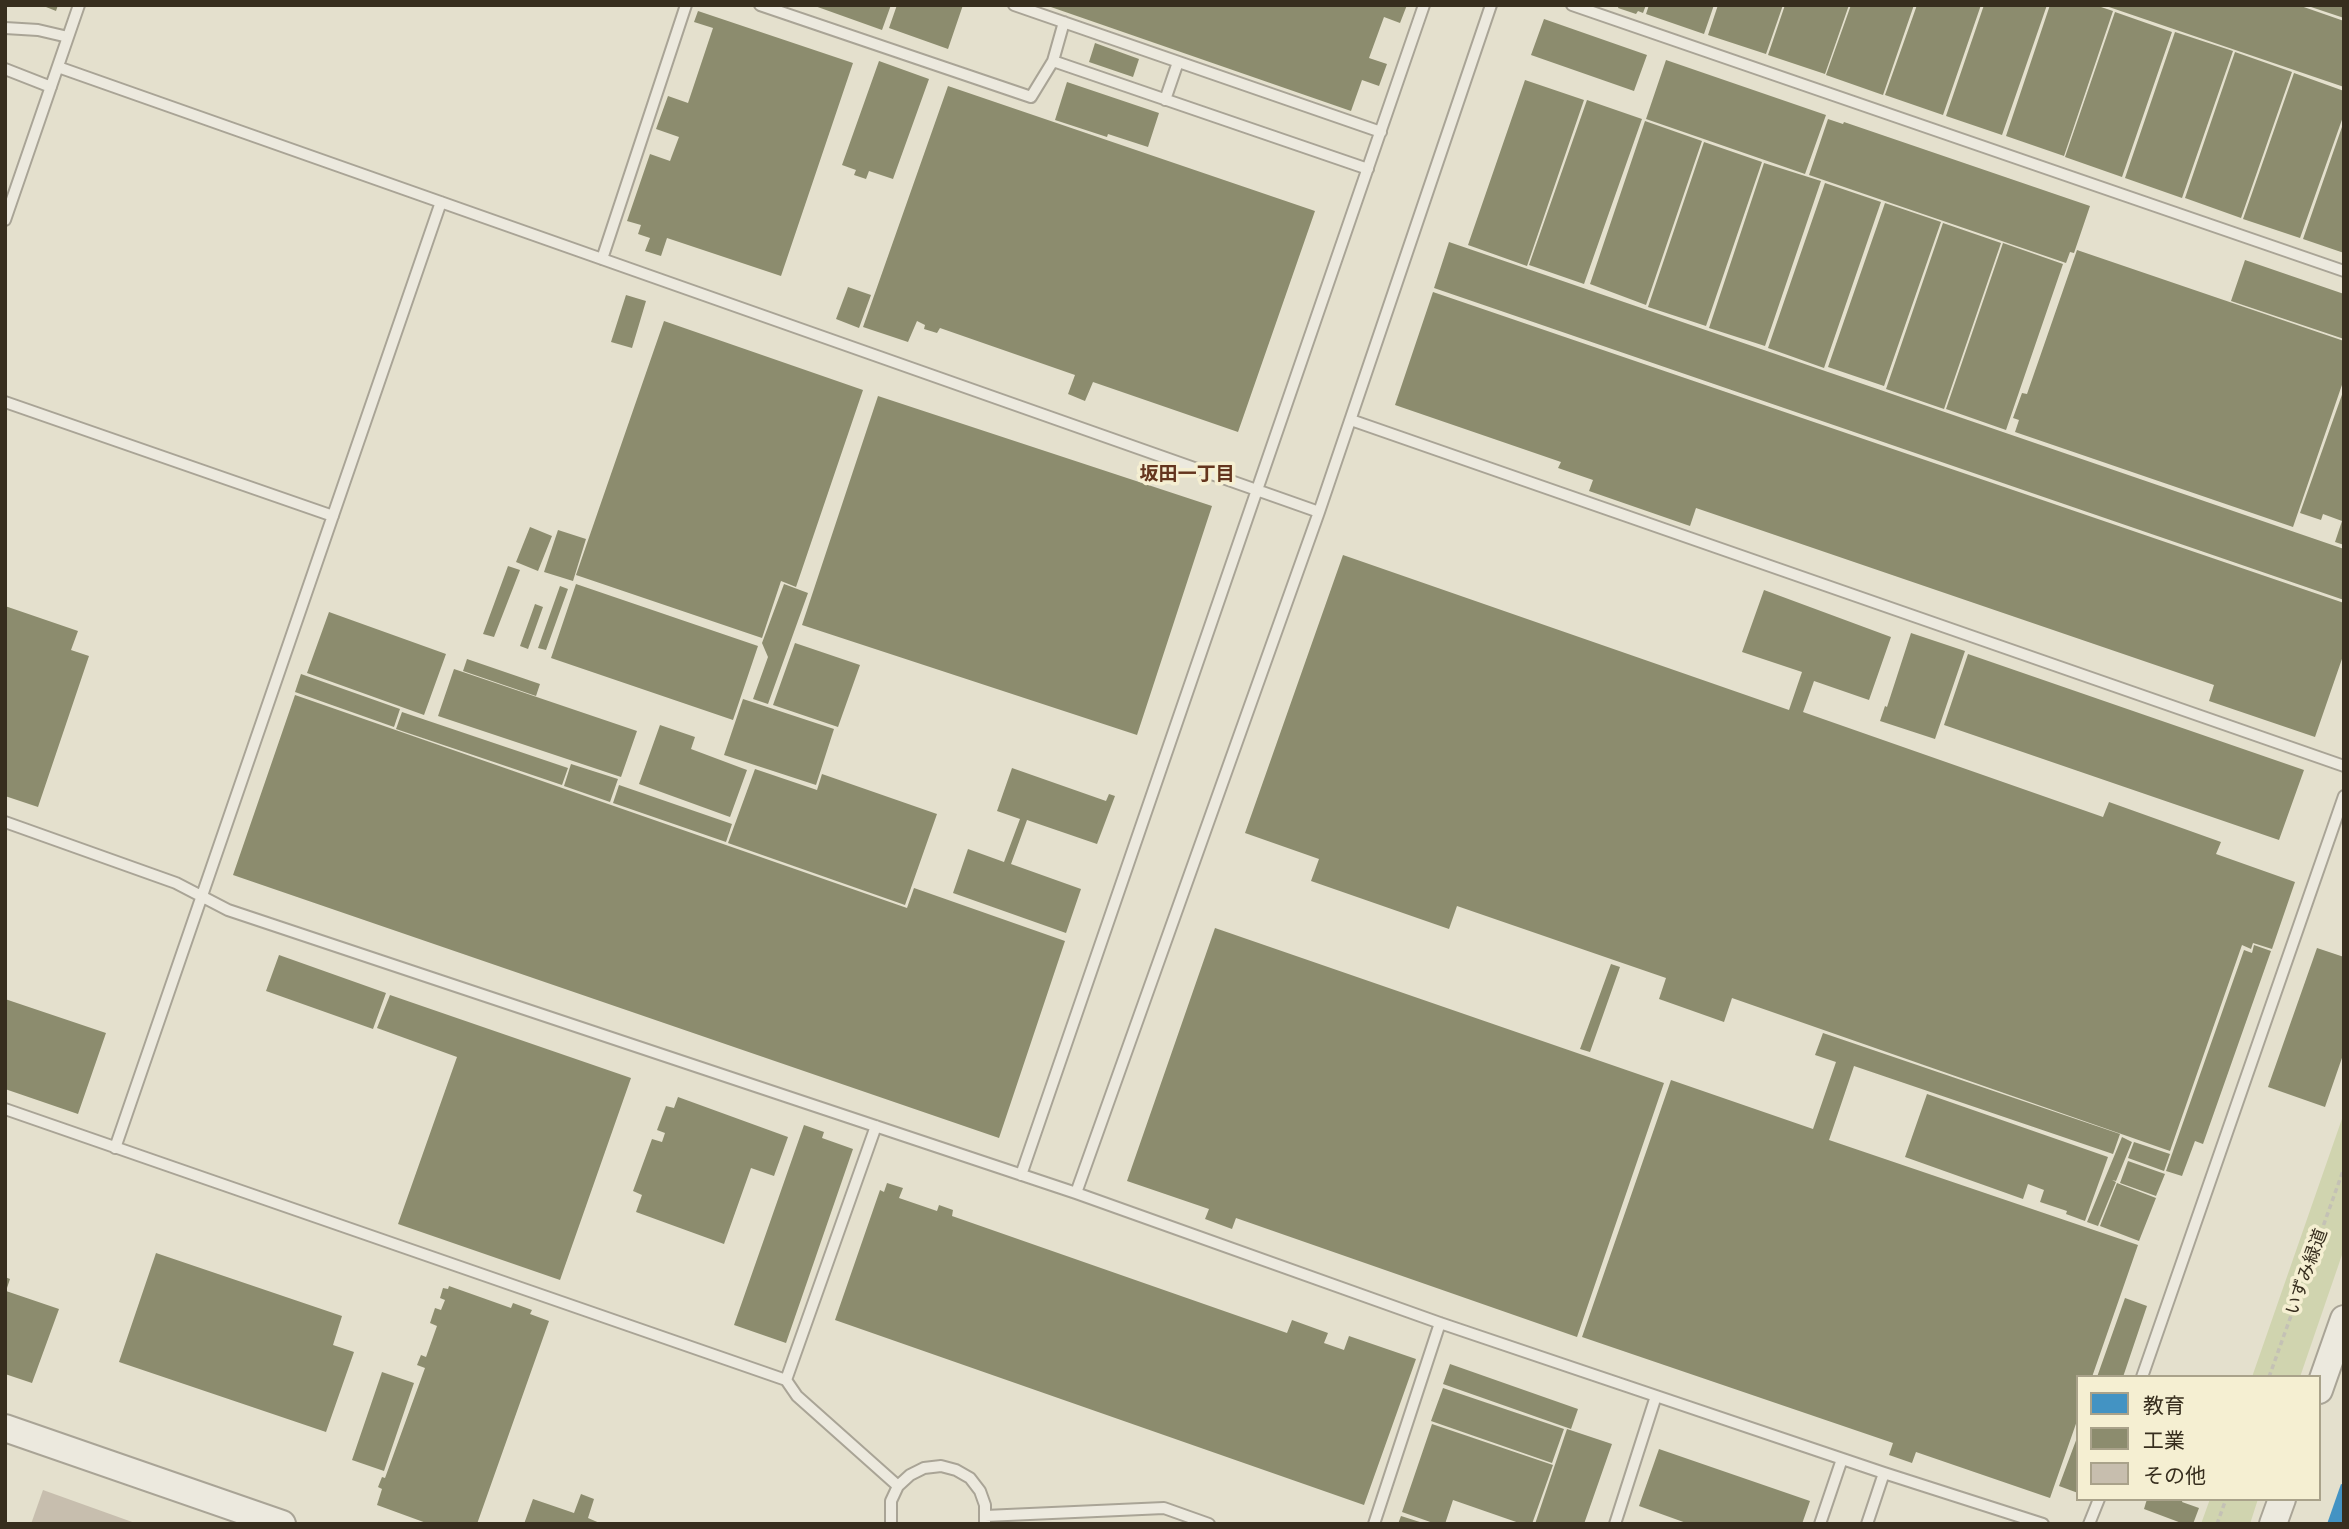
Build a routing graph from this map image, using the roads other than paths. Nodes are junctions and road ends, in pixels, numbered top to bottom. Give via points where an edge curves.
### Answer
1 (79, 5) edge
2 (686, 5) edge
3 (760, 5) edge
4 (1014, 5) edge
5 (1424, 5) edge
6 (1491, 5) edge
7 (1572, 5) edge
8 (1064, 22) junction
9 (5, 28) edge
10 (68, 37) junction
11 (1053, 61) junction
12 (1178, 62) junction
13 (58, 67) junction
14 (5, 69) edge
15 (51, 87) junction
16 (1166, 100) junction
17 (1381, 132) junction
18 (1368, 169) junction
19 (441, 202) junction
20 (5, 220) edge
21 (602, 259) junction
22 (2344, 271) edge
23 (5, 402) edge
24 (1351, 419) junction
25 (1257, 491) junction
26 (1319, 512) junction
27 (333, 516) junction
28 (2344, 766) edge
29 (2344, 796) edge
30 (5, 822) edge
31 (202, 898) junction
32 (5, 1109) edge
33 (876, 1126) junction
34 (115, 1147) junction
35 (1021, 1175) junction
36 (1076, 1193) junction
37 (2344, 1319) edge
38 (1440, 1323) junction
39 (2143, 1375) edge
40 (786, 1380) junction
41 (2321, 1384) edge
42 (1656, 1396) junction
43 (5, 1428) edge
44 (1842, 1459) junction
45 (1884, 1473) junction
46 (898, 1486) junction
47 (2098, 1501) edge
48 (2281, 1501) edge
49 (985, 1520) edge
50 (282, 1524) edge
51 (891, 1524) edge
52 (1209, 1524) edge
53 (1374, 1524) edge
54 (1615, 1524) edge
55 (1820, 1524) edge
56 (1867, 1524) edge
57 (2043, 1524) edge
58 (2089, 1524) edge
59 (2273, 1524) edge

1 - 10 lane
2 - 21 lane
3 - 11 lane via 1031,97
4 - 8 lane
5 - 17 lane
6 - 24 lane
7 - 22 lane
8 - 11 lane
8 - 12 lane
9 - 10 lane
10 - 13 lane
11 - 16 lane
12 - 16 lane
12 - 17 lane
13 - 15 lane
13 - 19 lane
14 - 15 lane
15 - 20 lane
16 - 18 lane
17 - 18 lane
18 - 25 lane
19 - 21 lane
19 - 27 lane
21 - 25 lane
23 - 27 lane
24 - 26 lane
24 - 28 lane
25 - 26 lane
25 - 35 lane
26 - 36 lane
27 - 31 lane
29 - 39 lane
30 - 31 lane via 176,883
31 - 33 lane via 228,911
31 - 34 lane
32 - 34 lane
33 - 35 lane
33 - 40 lane
34 - 40 lane
35 - 36 lane
36 - 38 lane
37 - 41 street
38 - 42 lane
38 - 53 lane
40 - 46 lane via 797,1396
42 - 44 lane
42 - 54 lane
43 - 50 street
44 - 45 lane
44 - 55 lane
45 - 56 lane
45 - 57 lane
46 - 49 lane via 924,1468 956,1470 980,1491
46 - 51 lane via 891,1500
47 - 58 lane
48 - 59 street
49 - 52 lane via 1164,1508

